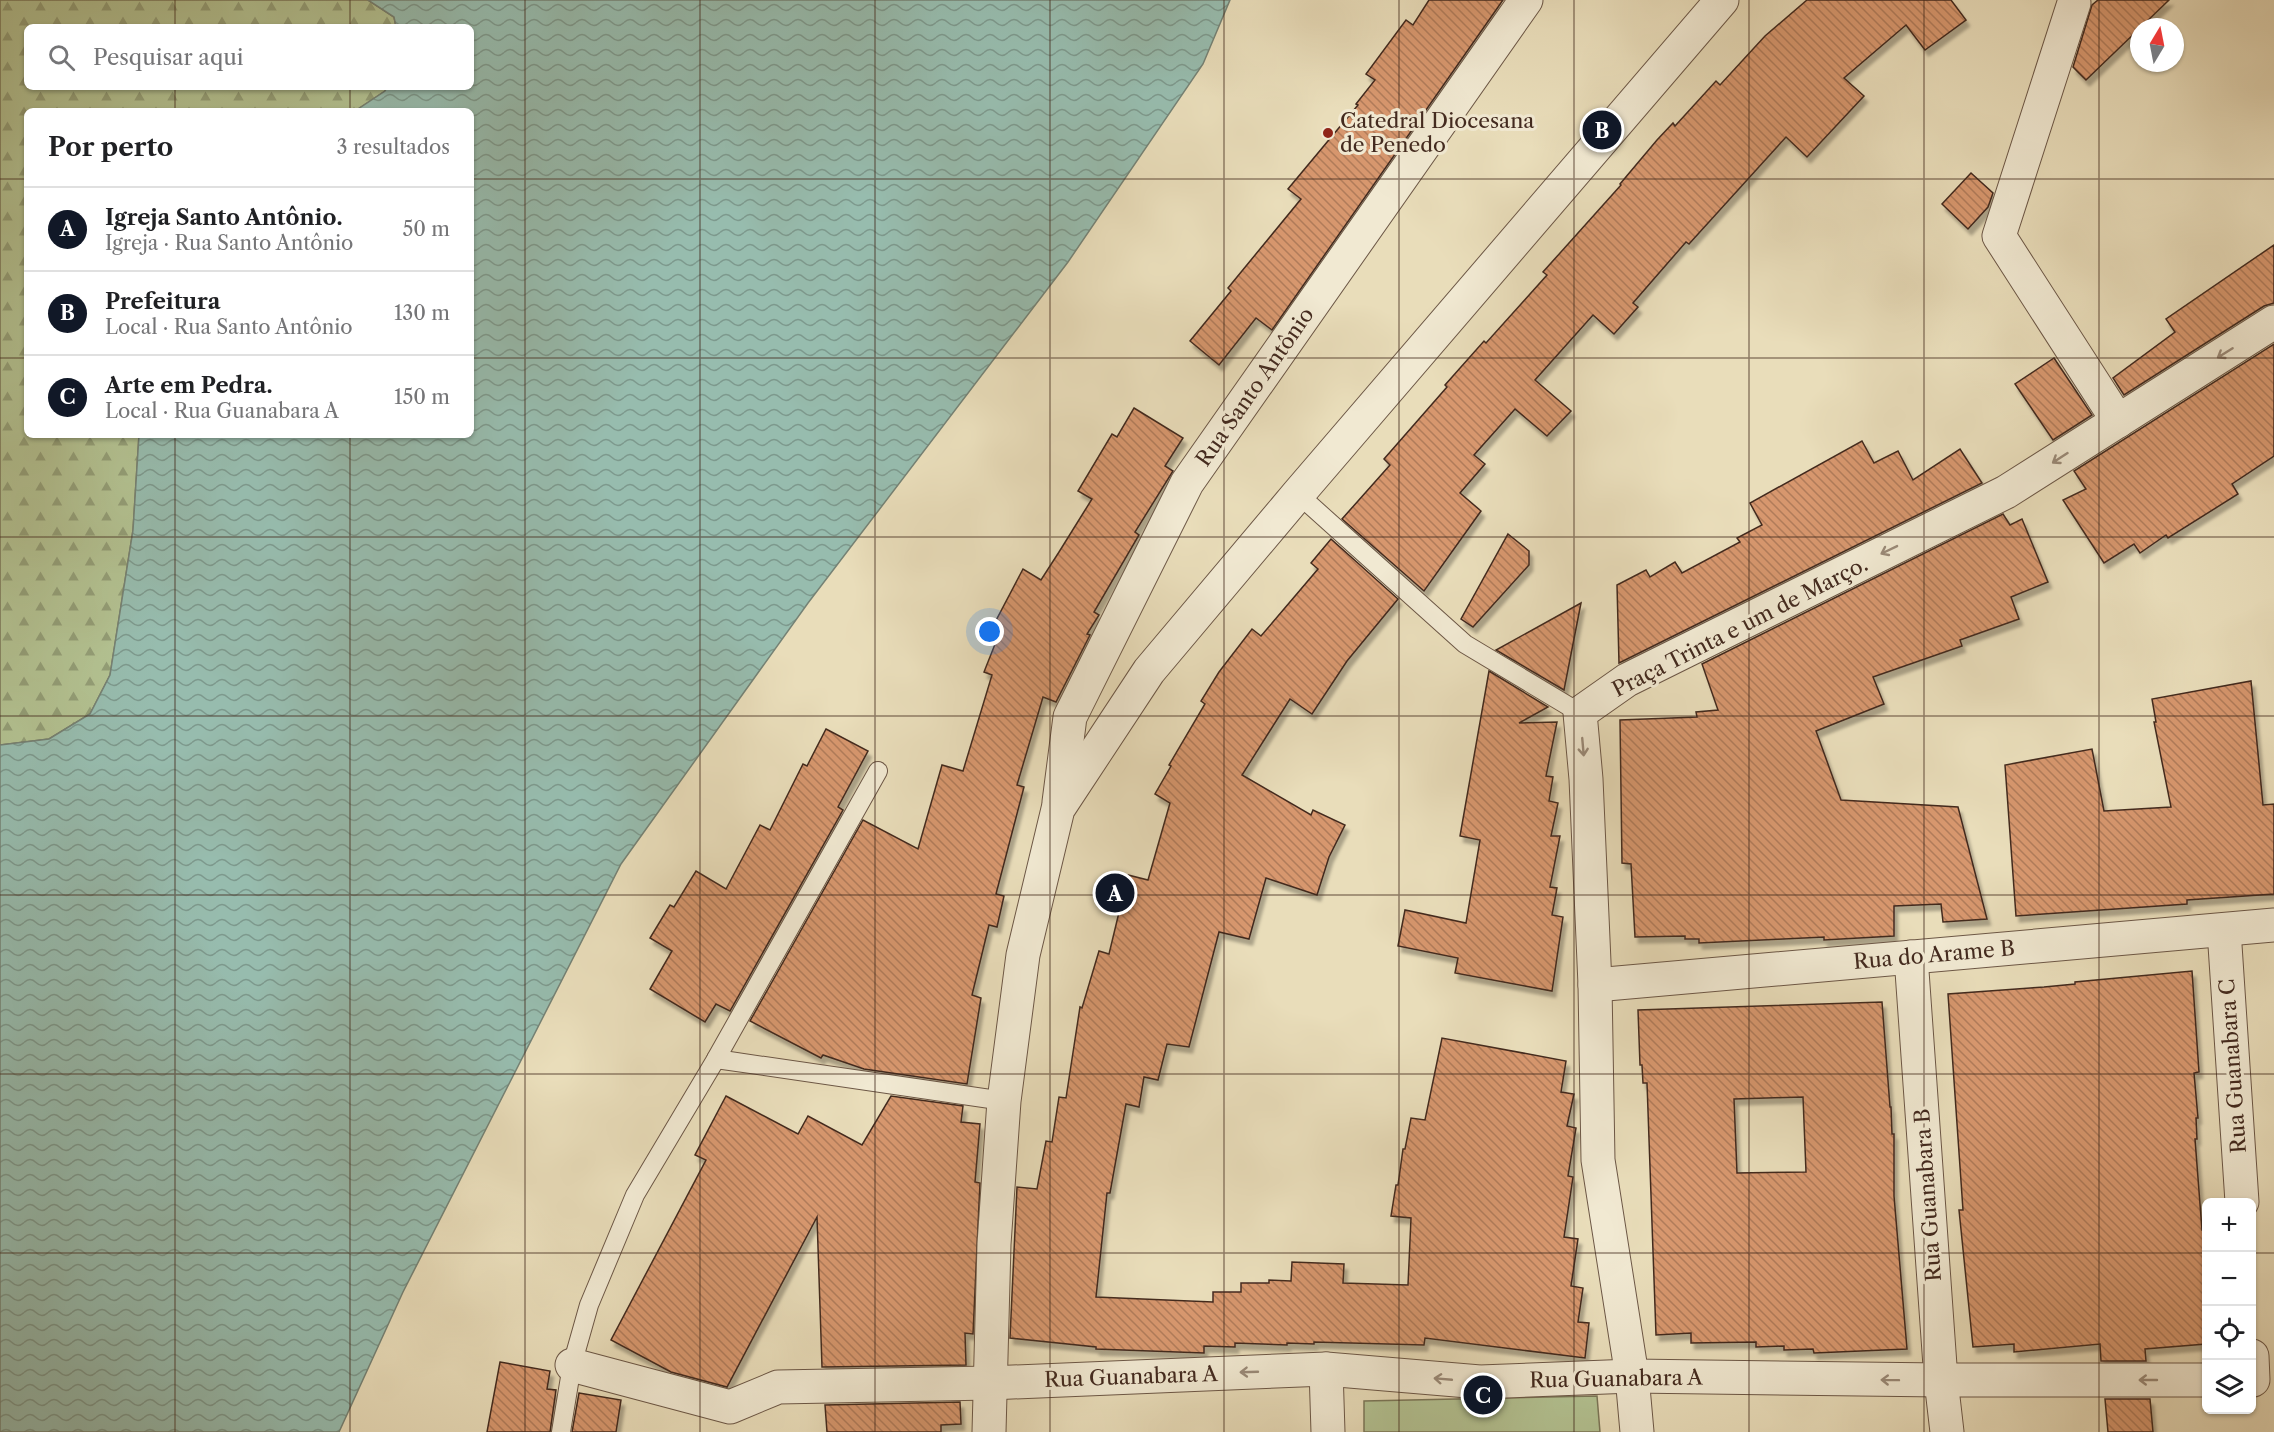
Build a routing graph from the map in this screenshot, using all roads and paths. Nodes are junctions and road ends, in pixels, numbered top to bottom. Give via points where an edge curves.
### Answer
1 (1526, 0) edge
2 (1722, 0) edge
3 (2074, 3) dead end
4 (2274, 322) edge
5 (2118, 421) junction
6 (1298, 494) junction
7 (1580, 713) junction
8 (878, 771) dead end
9 (1058, 809) junction
10 (2274, 925) edge
11 (2224, 930) junction
12 (1911, 957) junction
13 (1595, 985) junction
14 (717, 1059) junction
15 (1004, 1101) junction
16 (2242, 1198) edge
17 (572, 1365) junction
18 (1326, 1369) junction
19 (1632, 1376) junction
20 (1941, 1380) junction
21 (2202, 1380) edge
22 (990, 1383) junction
23 (561, 1432) edge
24 (989, 1432) edge
25 (1328, 1432) edge
26 (1637, 1432) edge
27 (1947, 1432) edge

1 - 9 street, Rua Santo Antônio via 1187,483 1070,717
2 - 6 street
3 - 5 street via 1999,236
4 -> 5 street, Praça Trinta e um de Março.
5 -> 7 street, Praça Trinta e um de Março. via 2006,492 1627,680
6 - 7 lane via 1465,644
6 - 9 street via 1149,671
7 -> 13 street
8 - 14 lane
9 - 15 street via 1023,955
10 - 11 street, Rua do Arame B
11 - 12 street, Rua do Arame B
11 - 16 street, Rua Guanabara C
12 - 13 street, Rua do Arame B
12 - 20 street, Rua Guanabara B
13 - 19 street via 1598,1160
14 - 15 lane
14 - 17 lane via 634,1195 589,1305
15 - 22 street
17 - 22 street, Rua Guanabara A via 729,1407 778,1387
17 - 23 lane
19 -> 18 street, Rua Guanabara A via 1480,1382
18 -> 22 street, Rua Guanabara A
18 - 25 street
20 -> 19 street, Rua Guanabara A
19 - 26 street
21 -> 20 street, Rua Guanabara A
20 - 27 street, Rua Guanabara B
22 - 24 street

